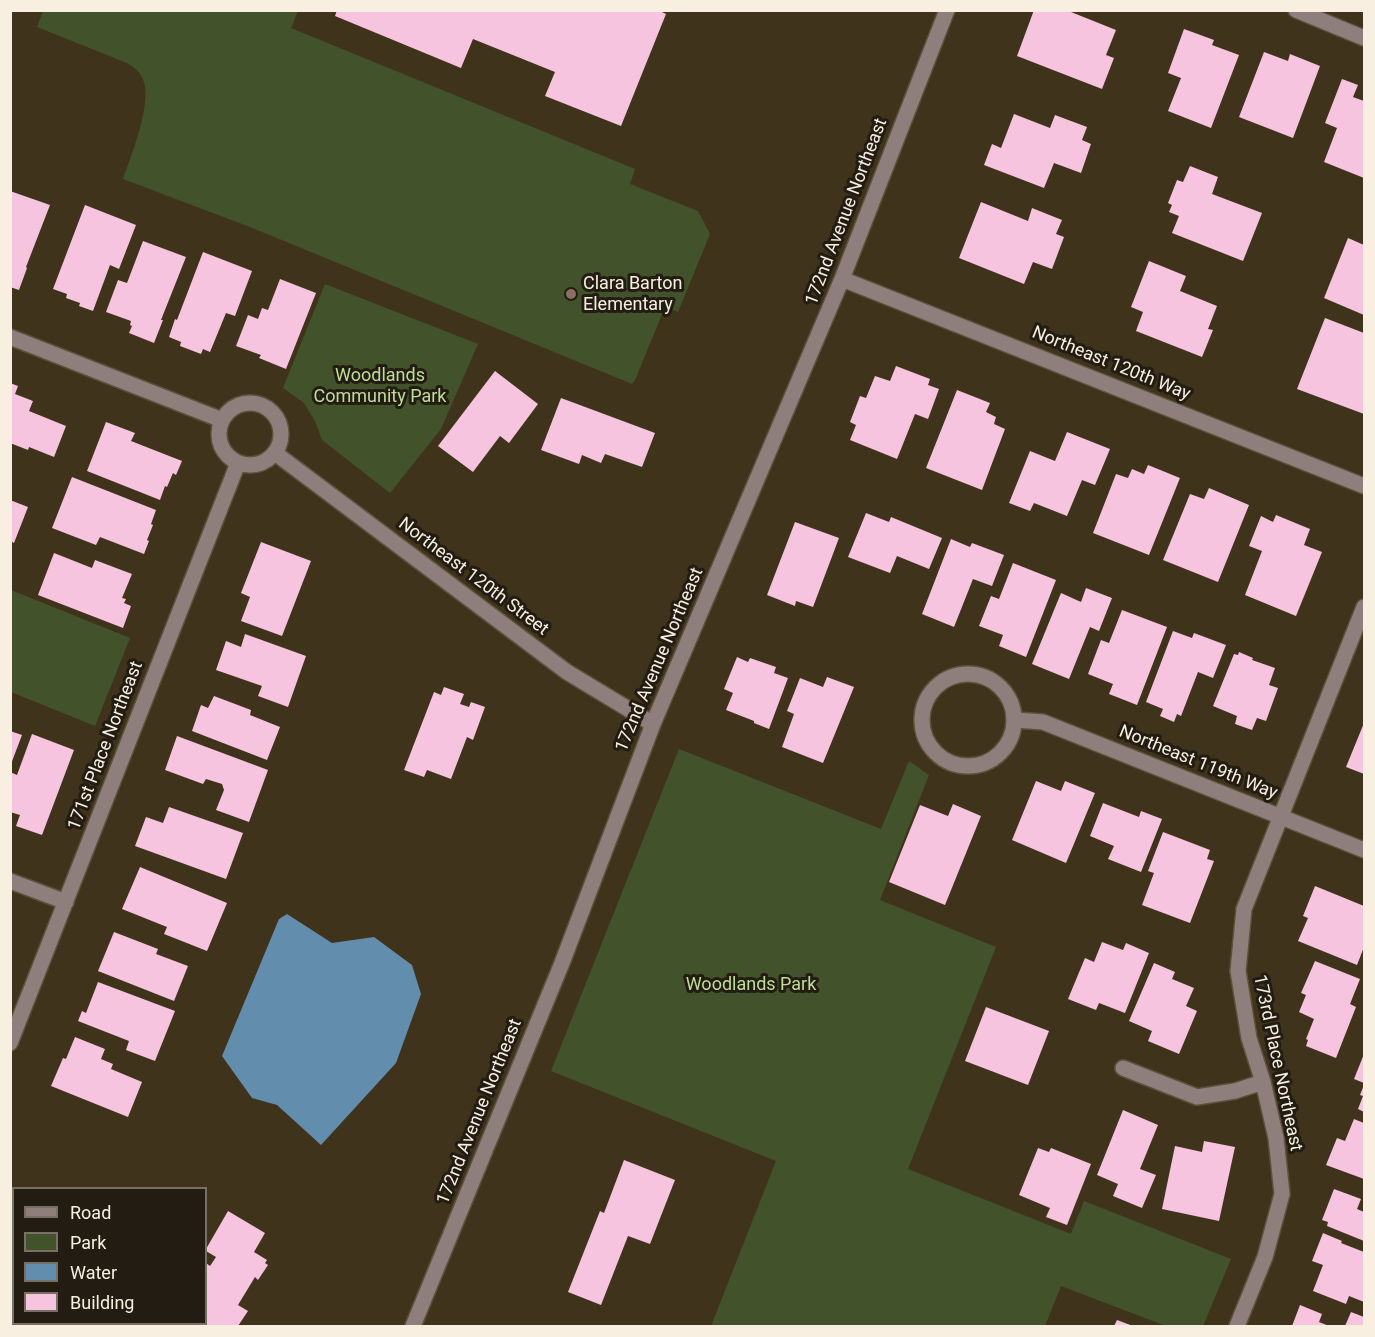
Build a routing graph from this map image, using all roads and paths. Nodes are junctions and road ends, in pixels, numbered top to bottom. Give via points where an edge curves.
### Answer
1 (947, 10) edge
2 (1296, 10) edge
3 (1365, 38) edge
4 (842, 279) junction
5 (10, 337) edge
6 (222, 420) junction
7 (275, 453) junction
8 (238, 463) junction
9 (1365, 486) edge
10 (1365, 607) edge
11 (1015, 720) junction
12 (653, 724) junction
13 (1281, 817) junction
14 (1365, 850) edge
15 (10, 881) edge
16 (66, 902) junction
17 (10, 1043) edge
18 (1123, 1068) dead end
19 (1263, 1082) junction
20 (413, 1326) edge
21 (1238, 1326) edge

1 - 4 street, 172nd Avenue Northeast
2 - 3 street
4 - 9 street, Northeast 120th Way
4 - 12 street, 172nd Avenue Northeast
5 - 6 street
6 - 7 street via 228,412 246,403 266,408 274,415 281,434
6 - 8 street via 222,450
7 - 8 street via 258,464
7 - 12 street, Northeast 120th Street via 567,672
8 - 16 street, 171st Place Northeast
10 - 13 street, 173rd Place Northeast
11 - 11 street via 1013,706 996,682 969,673 942,681 931,691 921,720 932,750 960,766 976,766 1004,750
11 - 13 street, Northeast 119th Way via 1043,722
12 - 20 street, 172nd Avenue Northeast via 562,963
13 - 14 street, Northeast 119th Way
13 - 19 street, 173rd Place Northeast via 1244,909 1238,971 1249,1038
15 - 16 street
16 - 17 street, 171st Place Northeast
18 - 19 street via 1197,1098
19 - 21 street, 173rd Place Northeast via 1276,1138 1282,1194 1265,1257

